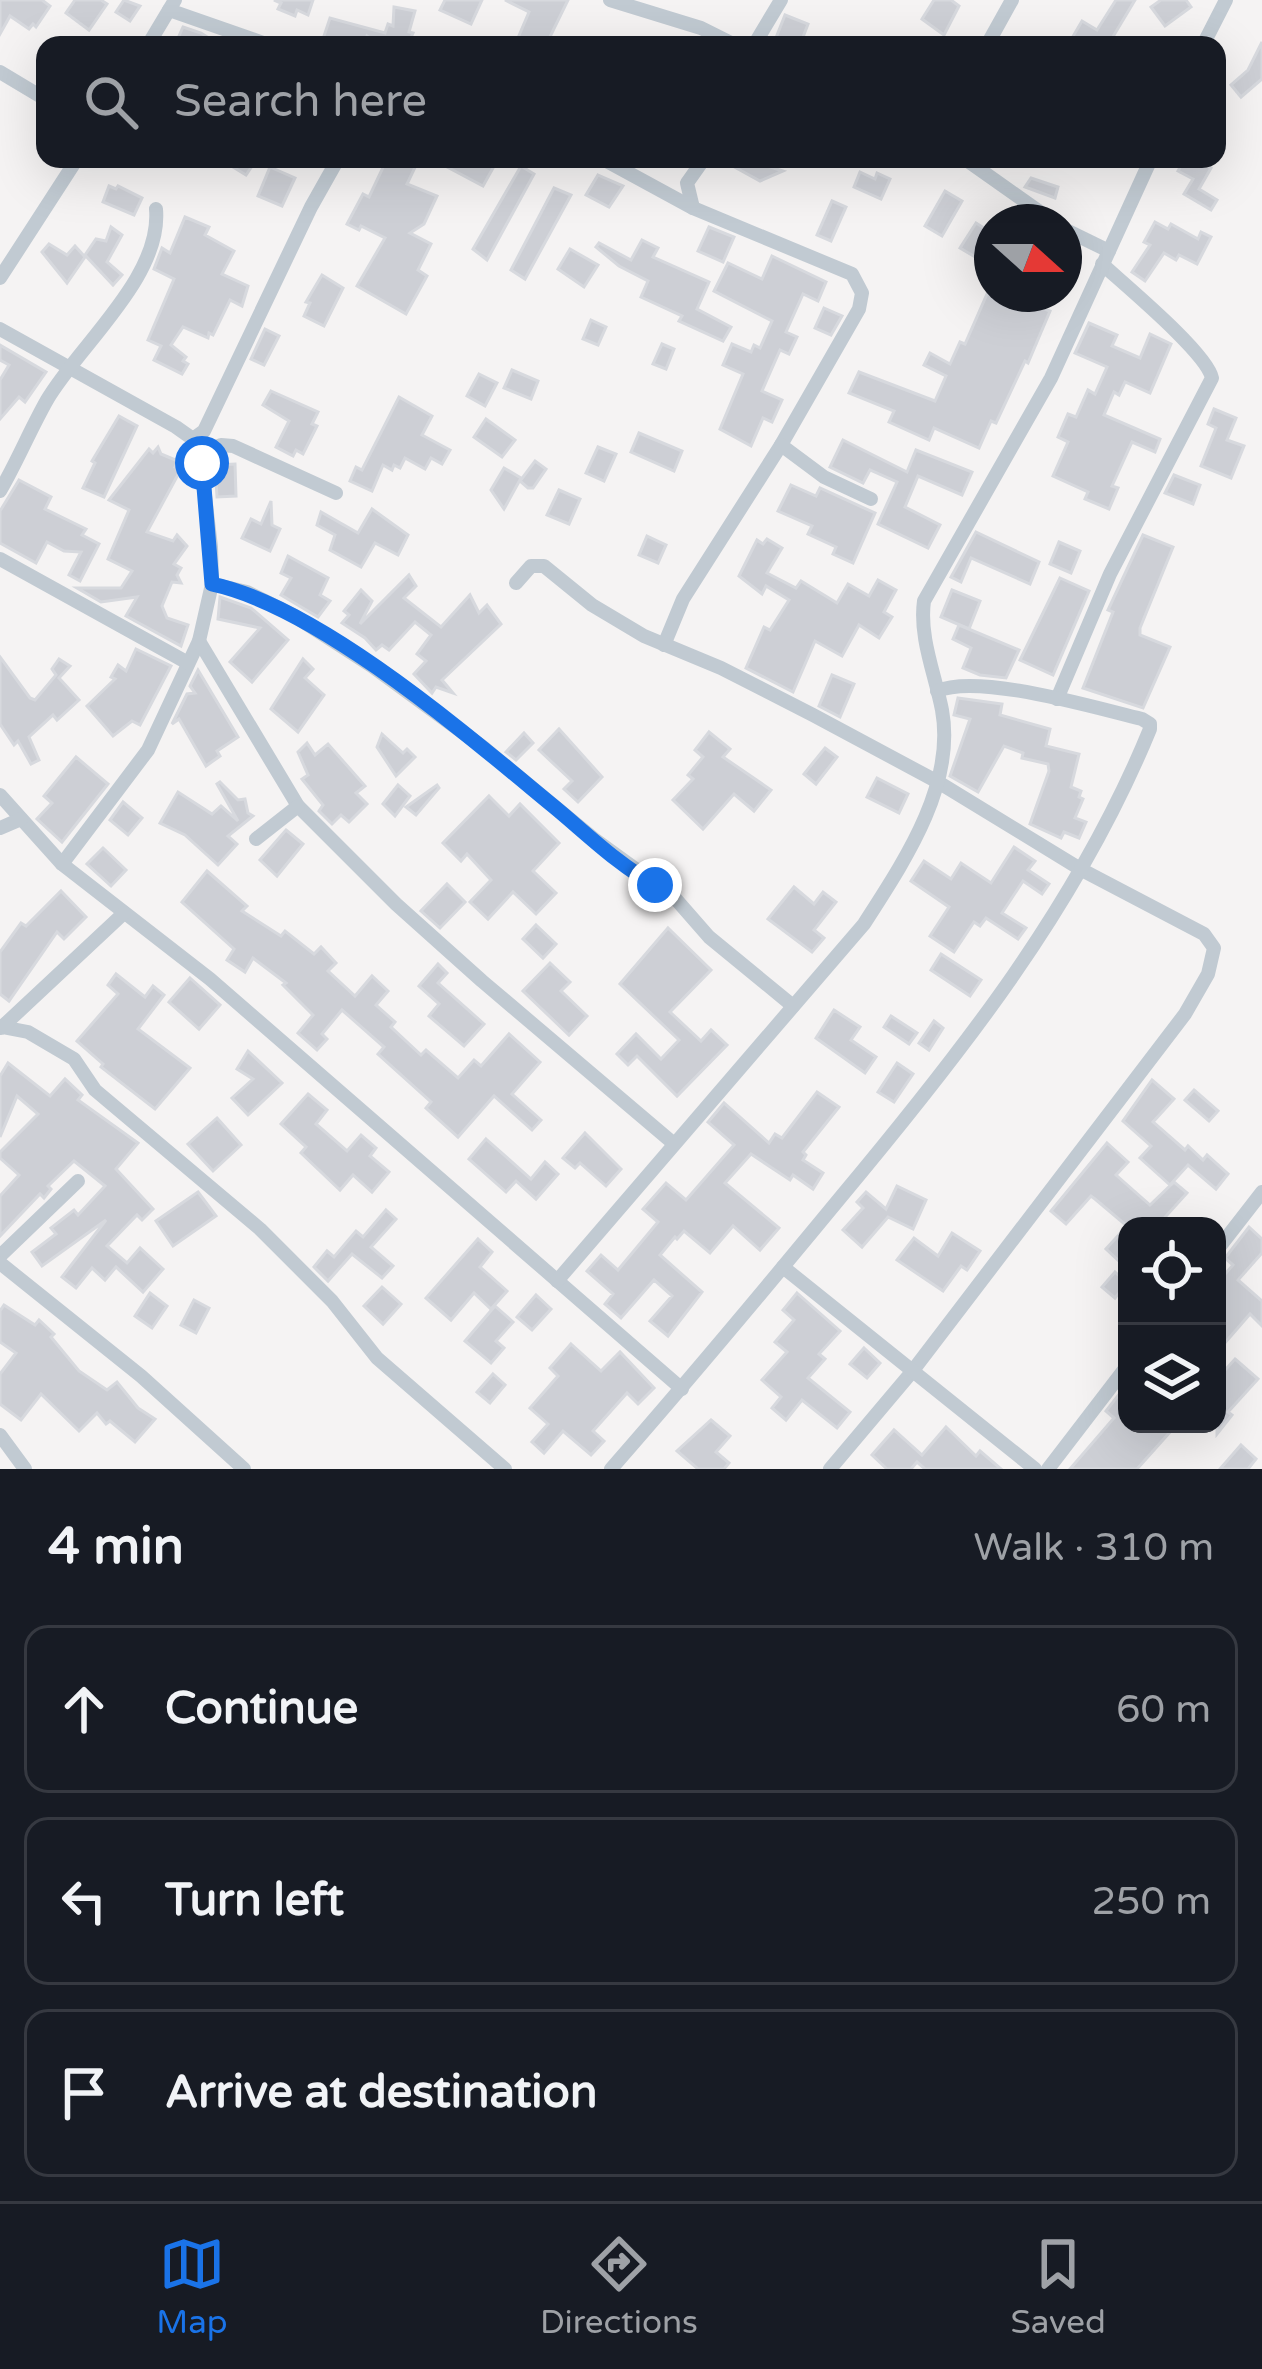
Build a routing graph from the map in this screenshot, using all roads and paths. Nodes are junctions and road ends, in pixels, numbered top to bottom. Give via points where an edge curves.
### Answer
1 (610, 0) edge
2 (781, 0) edge
3 (1012, 0) edge
4 (1226, 0) edge
5 (172, 5) edge
6 (153, 36) edge
7 (247, 36) edge
8 (716, 36) edge
9 (759, 36) edge
10 (991, 36) edge
11 (1208, 36) edge
12 (0, 72) edge
13 (36, 94) edge
14 (71, 168) edge
15 (333, 168) edge
16 (620, 168) edge
17 (698, 168) edge
18 (978, 168) edge
19 (1147, 168) edge
20 (649, 183) junction
21 (687, 183) junction
22 (1029, 204) edge
23 (693, 208) junction
24 (156, 209) dead end
25 (1082, 241) edge
26 (1105, 257) junction
27 (0, 278) edge
28 (0, 329) edge
29 (67, 369) junction
30 (781, 445) junction
31 (196, 446) junction
32 (0, 491) edge
33 (336, 493) dead end
34 (871, 500) dead end
35 (0, 559) edge
36 (212, 584) junction
37 (516, 584) dead end
38 (199, 641) junction
39 (664, 645) junction
40 (188, 664) junction
41 (938, 691) junction
42 (1057, 699) junction
43 (938, 782) junction
44 (0, 796) edge
45 (298, 806) junction
46 (21, 819) junction
47 (0, 828) edge
48 (256, 839) dead end
49 (62, 864) junction
50 (1082, 870) junction
51 (124, 913) junction
52 (793, 1006) junction
53 (22, 1008) junction
54 (1, 1028) edge
55 (28, 1032) junction
56 (673, 1143) junction
57 (77, 1181) dead end
58 (1262, 1192) edge
59 (1226, 1238) edge
60 (0, 1260) edge
61 (783, 1267) junction
62 (557, 1281) junction
63 (911, 1373) junction
64 (1118, 1378) edge
65 (682, 1389) junction
66 (0, 1435) edge
67 (25, 1469) edge
68 (244, 1469) edge
69 (505, 1469) edge
70 (611, 1469) edge
71 (830, 1469) edge
72 (1034, 1469) edge
73 (1048, 1469) edge

1 - 8 street
2 - 9 street
3 - 10 street
4 - 11 street
5 - 6 street
5 - 7 street
12 - 13 street
14 - 27 street
15 - 31 street
16 - 20 street
17 - 21 street
18 - 22 street
19 - 26 street
20 - 21 street
20 - 23 street
21 - 23 street
23 - 30 street via 822,259 860,287 859,309
24 - 29 street via 134,284
25 - 26 street
26 - 41 street via 1051,377 924,601
26 - 42 street via 1212,378 1110,574
28 - 29 street
29 - 31 street via 148,408
29 - 32 street
30 - 34 street
30 - 39 street via 683,598
31 - 33 street via 233,446
31 - 36 street
35 - 40 street
36 - 38 street
36 - 52 street via 293,615 372,666 674,897
37 - 39 street via 531,566 544,566 592,605
38 - 40 street
38 - 45 street
39 - 43 street
40 - 49 street via 141,760
41 - 42 street via 970,684
41 - 43 street
42 - 50 street via 1150,724
43 - 50 street
43 - 52 street via 864,924
44 - 46 street
45 - 48 street
45 - 56 street via 464,965
46 - 47 street
46 - 49 street
49 - 51 street
50 - 61 street via 992,1011
50 - 63 street via 1204,934 1214,958 1185,1014
51 - 53 street
51 - 62 street
52 - 56 street
53 - 54 street
53 - 55 street
54 - 55 street
55 - 69 street via 74,1059 119,1113 260,1229 377,1358
56 - 62 street
57 - 60 street
58 - 59 street
60 - 68 street
61 - 63 street
61 - 65 street
62 - 65 street
63 - 71 street
63 - 72 street
64 - 73 street
65 - 70 street
66 - 67 street

